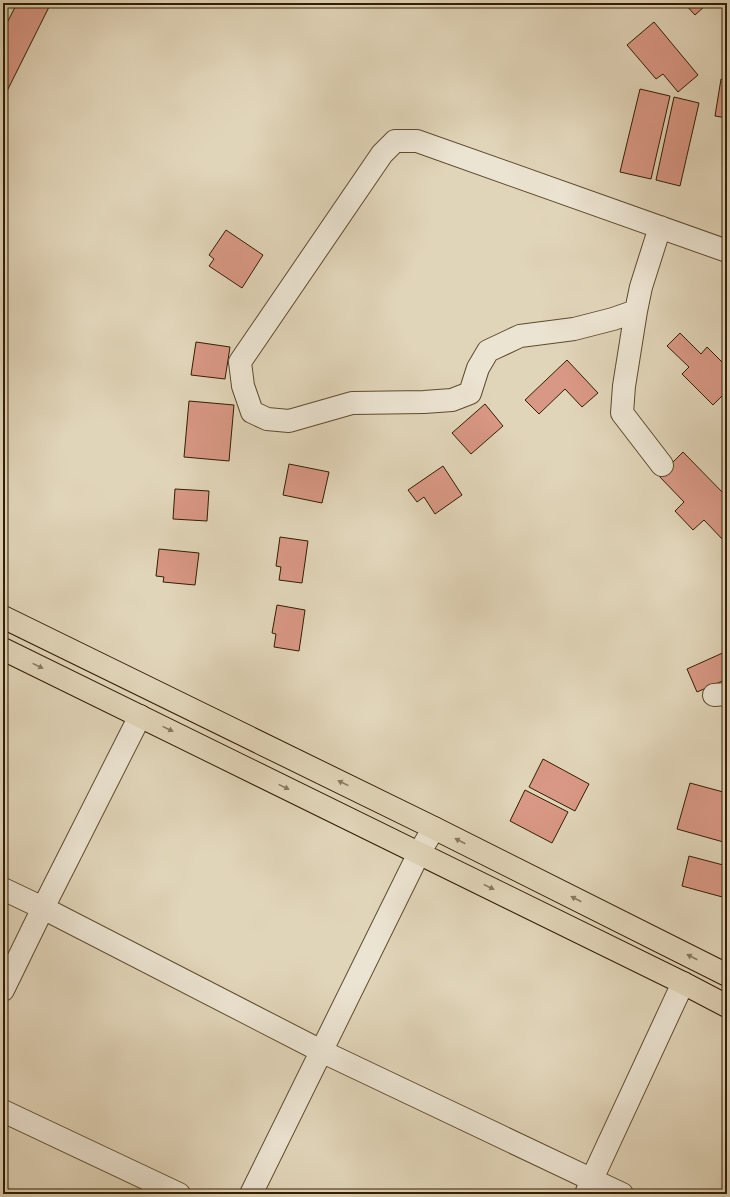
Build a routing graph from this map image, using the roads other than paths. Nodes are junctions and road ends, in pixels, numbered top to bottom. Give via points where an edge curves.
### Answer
1 (660, 227) junction
2 (727, 252) edge
3 (636, 311) junction
4 (662, 465) dead end
5 (3, 617) edge
6 (3, 649) edge
7 (140, 716) junction
8 (434, 828) junction
9 (419, 853) junction
10 (3, 889) edge
11 (43, 908) junction
12 (727, 975) edge
13 (683, 982) junction
14 (3, 990) edge
15 (727, 1006) edge
16 (321, 1051) junction
17 (3, 1111) edge
18 (589, 1187) edge
19 (179, 1194) edge
20 (251, 1194) edge
21 (622, 1194) edge

1 - 2 street
1 - 3 street
1 - 3 street via 417,141 395,141 382,154 240,362 243,386 252,412 267,419 289,421 352,403 452,400 470,393 478,368 488,351 520,336 574,329
3 - 4 street via 622,413
8 -> 5 main road
6 -> 7 main road
7 -> 9 main road
7 - 11 street
8 - 9 street
12 -> 8 main road
9 -> 13 main road
9 - 16 street
10 - 11 street
11 - 14 street
11 - 16 street
13 - 15 main road
13 - 18 street
16 - 18 street
16 - 20 street
17 - 19 street
18 - 21 street

